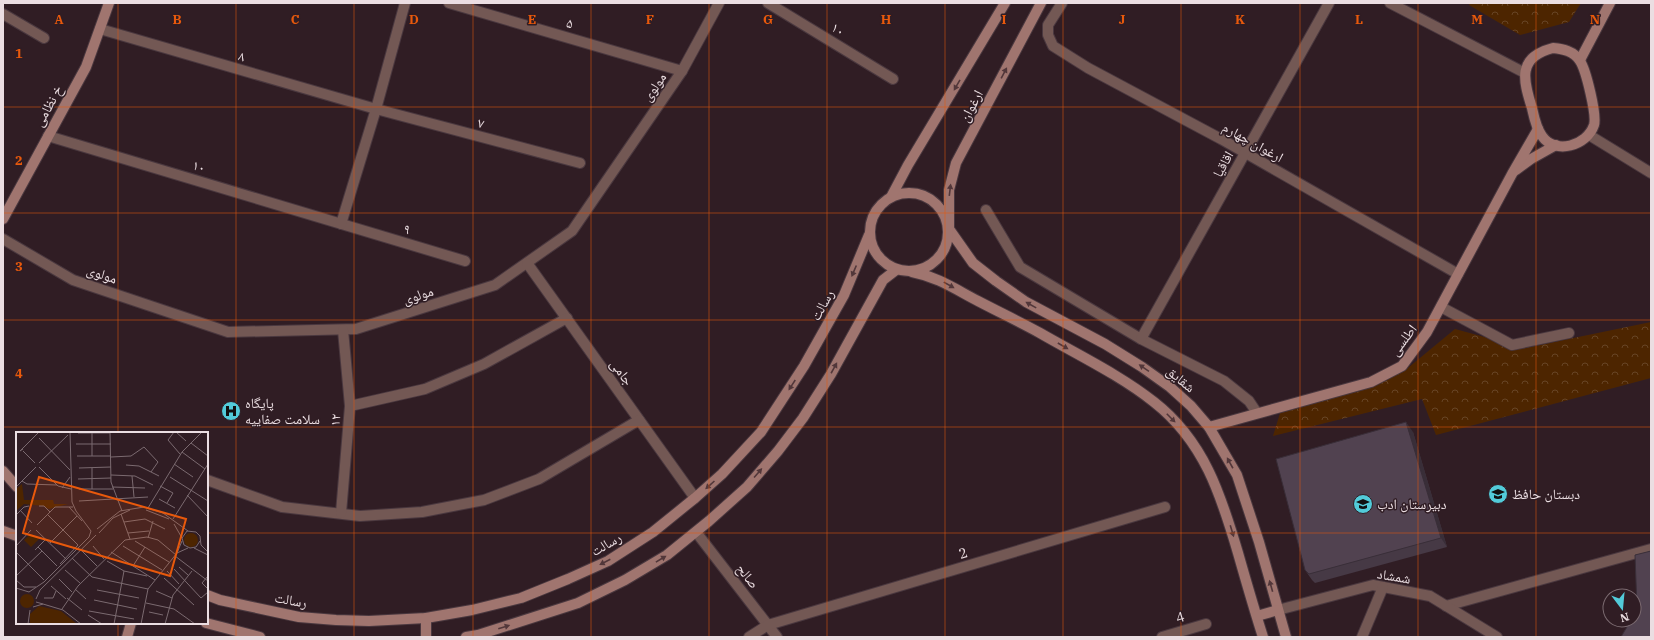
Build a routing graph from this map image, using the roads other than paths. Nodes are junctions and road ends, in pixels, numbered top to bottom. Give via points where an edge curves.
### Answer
1 (109, 3) edge
2 (405, 3) edge
3 (449, 3) edge
4 (719, 3) edge
5 (768, 3) edge
6 (1041, 3) edge
7 (1062, 3) edge
8 (1329, 3) edge
9 (1610, 3) edge
10 (1003, 4) edge
11 (1396, 5) edge
12 (3, 14) edge
13 (100, 30) junction
14 (44, 38) dead end
15 (1580, 60) junction
16 (682, 71) junction
17 (1525, 73) junction
18 (893, 79) dead end
19 (376, 109) junction
20 (1538, 129) junction
21 (1588, 135) junction
22 (48, 136) junction
23 (1556, 145) junction
24 (1246, 153) junction
25 (580, 163) dead end
26 (1651, 173) edge
27 (1512, 174) junction
28 (891, 197) junction
29 (986, 210) dead end
30 (3, 219) edge
31 (341, 224) junction
32 (949, 229) junction
33 (869, 235) junction
34 (3, 239) edge
35 (465, 261) dead end
36 (527, 263) junction
37 (896, 270) junction
38 (912, 272) junction
39 (1458, 274) junction
40 (1441, 307) junction
41 (567, 318) junction
42 (343, 330) junction
43 (1569, 334) dead end
44 (1141, 339) junction
45 (350, 406) junction
46 (1257, 414) junction
47 (639, 420) junction
48 (1209, 427) junction
49 (3, 471) edge
50 (208, 480) edge
51 (16, 486) edge
52 (695, 498) junction
53 (1165, 507) dead end
54 (341, 513) junction
55 (3, 531) edge
56 (696, 532) junction
57 (16, 536) edge
58 (1651, 549) edge
59 (1383, 587) junction
60 (208, 596) edge
61 (1446, 606) junction
62 (1278, 610) junction
63 (1257, 616) junction
64 (426, 618) junction
65 (131, 624) edge
66 (208, 624) edge
67 (1206, 624) dead end
68 (768, 625) junction
69 (127, 637) edge
70 (260, 637) edge
71 (426, 637) edge
72 (466, 637) edge
73 (749, 637) edge
74 (777, 637) edge
75 (1162, 637) edge
76 (1262, 637) edge
77 (1286, 637) edge
78 (1362, 637) edge
79 (1497, 637) edge

1 - 13 main road, خ نظامی
2 - 19 street
3 - 16 street, ۵
4 - 16 street, مولوی
5 - 18 street, ۱۰
32 -> 6 main road, ارغوان via 949,190 956,163
7 - 24 street, ارغوان چهارم via 1048,26 1048,35 1053,46 1088,68
8 - 24 street, اقاقیا
9 - 15 main road
10 -> 28 main road, ارغوان
11 - 17 street
12 - 14 street
13 - 19 street, ۸
13 - 22 main road, خ نظامی via 86,67
15 - 17 main road via 1572,53 1553,48 1535,56
15 - 21 main road via 1595,116 1594,126
16 - 36 street, مولوی via 572,231
17 - 20 main road via 1524,83
19 - 25 street, ۷
19 - 31 street
20 - 23 main road via 1542,138
20 - 27 main road, اطلسی
21 - 23 main road via 1581,142 1571,146
21 - 26 street
22 - 30 main road, خ نظامی
22 - 31 street, ۱۰
23 - 27 main road via 1531,159
24 - 39 street, ارغوان چهارم
24 - 44 street, اقاقیا
27 - 39 main road, اطلسی
28 - 32 main road via 906,193 922,194 934,202 944,214
28 - 33 main road via 878,207 872,218
29 - 44 street via 1020,267
31 - 35 street, ۹
32 - 38 main road via 947,245 940,258 927,267
48 -> 32 main road, شقایق via 1170,387 1142,367 1026,302 996,281 973,263
33 - 37 main road via 874,250 883,263
33 -> 52 main road, رسالت via 844,295 804,366 761,432 722,474
34 - 42 street, مولوی via 73,280 228,332
36 - 41 street, جامی
36 - 42 street, مولوی via 495,285 356,329
37 - 38 main road
56 -> 37 main road via 747,487 778,451 831,374 883,280
38 -> 63 main road via 929,275 1023,323 1129,384 1155,402 1174,420 1207,464 1216,484
39 - 40 main road, اطلسی
40 - 43 street via 1512,345
40 - 46 main road, اطلسی via 1427,332 1402,366 1371,382
41 - 45 street via 484,364 425,389
41 - 47 street, جامی
42 - 45 street, ۱۲
44 - 46 street via 1224,381 1249,401
45 - 54 street, ۱۲
46 - 48 main road, اطلسی
47 - 52 street, جامی
47 - 54 street via 539,479 484,500 422,512 360,516
62 -> 48 main road, شقایق via 1237,475
49 - 51 main road
50 - 54 street via 282,507
52 -> 64 main road, رسالت via 653,532 608,561 568,580 521,598
53 - 68 street, 2
55 - 57 main road
56 - 68 street, صالح
72 -> 56 main road via 578,604 667,555
58 - 61 street
59 - 61 street, شمشاد via 1430,596
59 - 62 street, شمشاد via 1373,585
59 - 78 street
60 - 64 main road, رسالت via 299,617 342,620
61 - 79 street, شمشاد
62 - 63 main road
62 - 77 main road, شقایق
63 - 76 main road
64 - 71 main road
65 - 69 main road
66 - 70 main road
67 - 75 street, 4
68 - 73 street, 2
68 - 74 street, صالح

